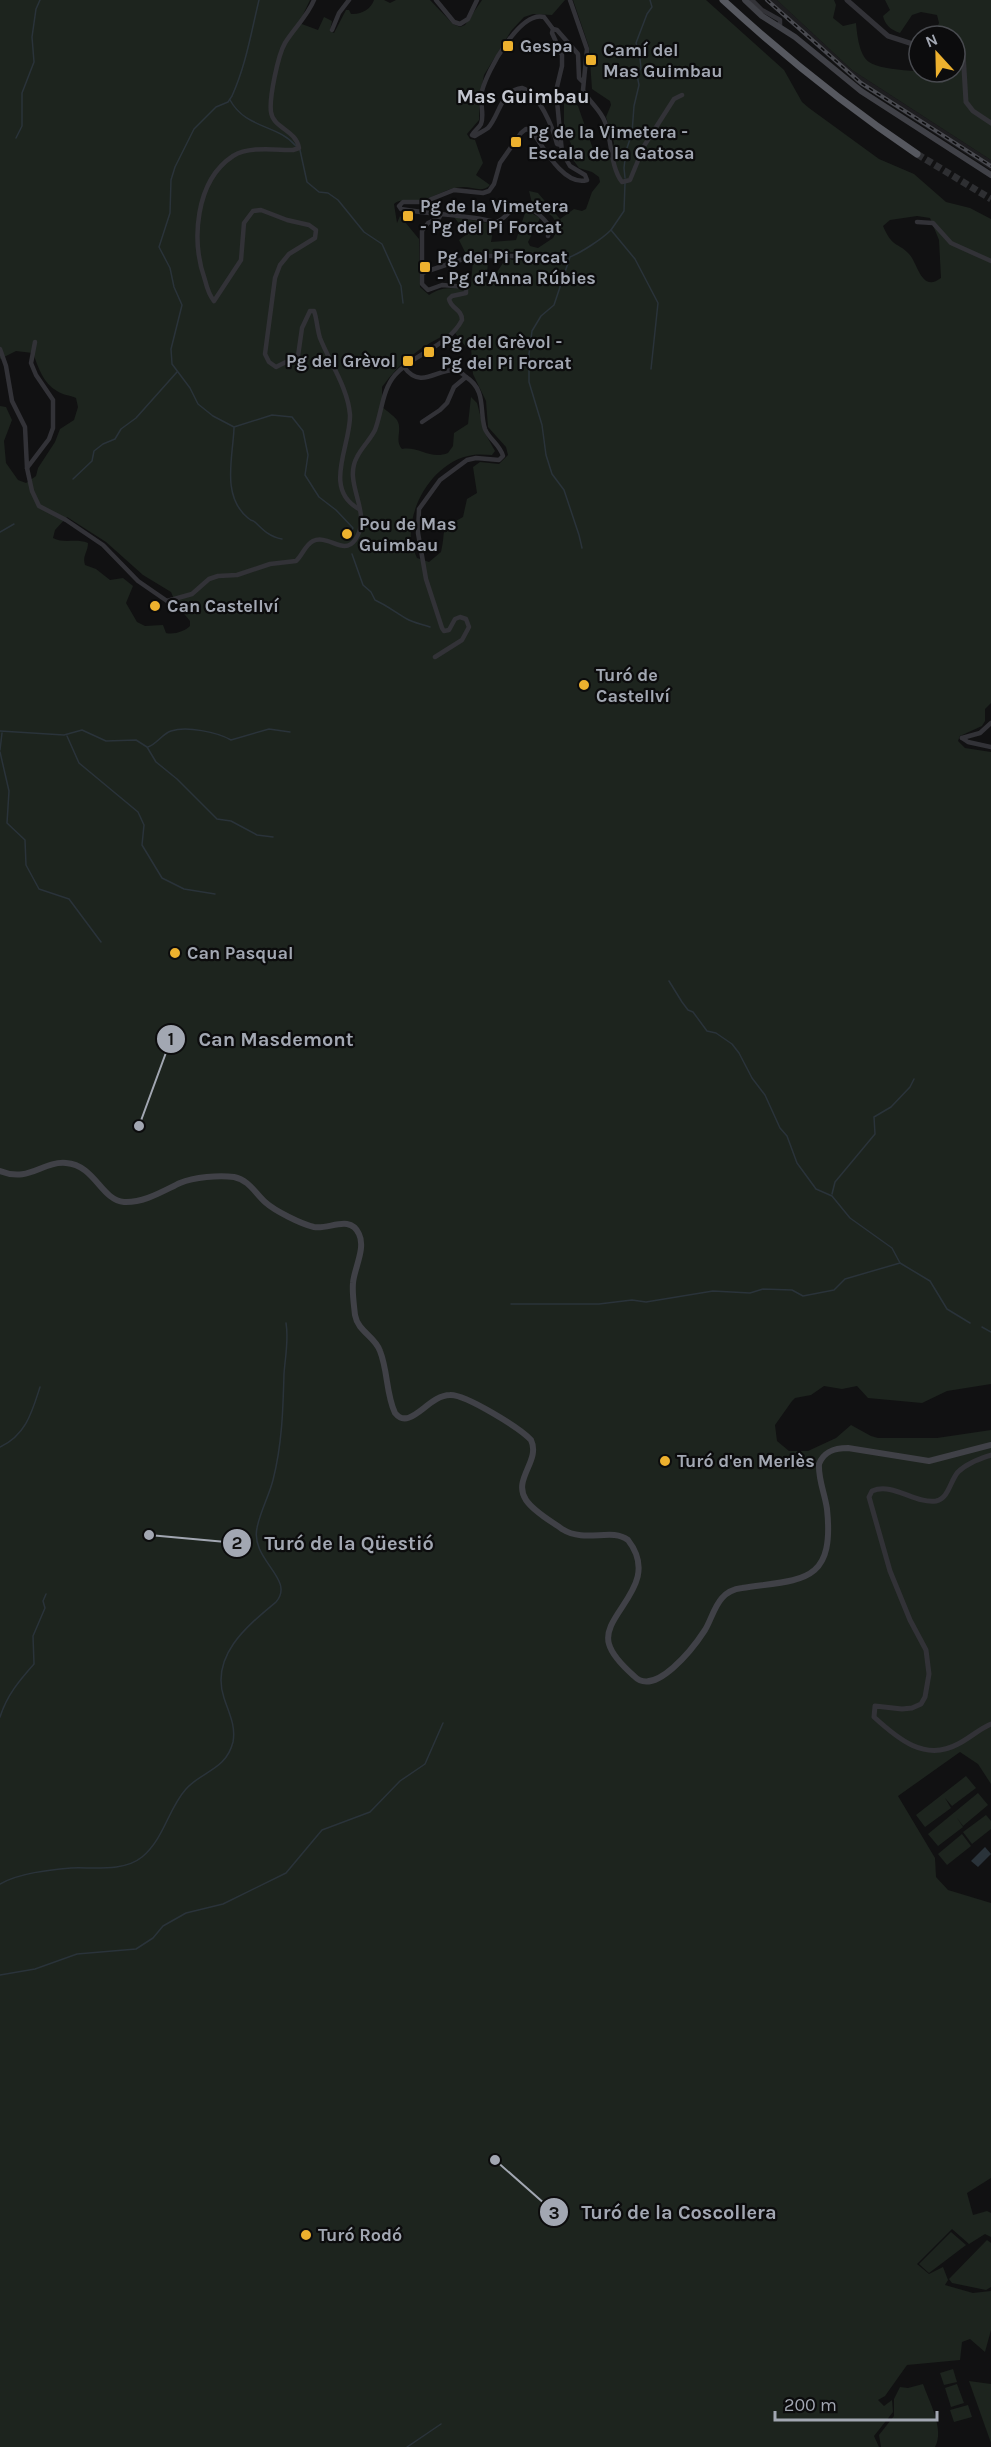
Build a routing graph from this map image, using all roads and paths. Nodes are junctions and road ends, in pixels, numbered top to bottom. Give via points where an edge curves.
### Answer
1 (314, 0) edge
2 (349, 0) edge
3 (436, 0) edge
4 (477, 0) edge
5 (570, 0) edge
6 (723, 0) edge
7 (744, 0) edge
8 (752, 0) edge
9 (847, 0) edge
10 (780, 27) junction
11 (553, 29) junction
12 (332, 30) dead end
13 (907, 42) edge
14 (582, 81) junction
15 (965, 84) edge
16 (682, 95) dead end
17 (991, 123) edge
18 (561, 145) junction
19 (917, 154) tunnel mouth
20 (991, 175) edge
21 (441, 214) junction
22 (917, 222) dead end
23 (548, 236) dead end
24 (514, 256) dead end
25 (991, 261) edge
26 (422, 273) junction
27 (35, 342) dead end
28 (0, 349) edge
29 (404, 367) junction
30 (466, 377) junction
31 (422, 422) dead end
32 (27, 468) junction
33 (359, 508) junction
34 (435, 657) dead end
35 (991, 723) edge
36 (991, 747) edge
37 (0, 1171) edge
38 (991, 1445) edge
39 (991, 1455) edge
40 (991, 1724) edge

1 - 33 street via 283,48 271,108 274,119 293,135 299,148 244,152 220,168 202,203 197,244 214,301 241,260 244,223 253,211 261,210 316,230 315,238 289,254 278,269 265,354 276,366 298,356 304,320 314,311 318,332 348,403 350,415 340,481 344,493
2 - 12 street
3 - 4 street via 460,24 468,19
5 - 14 street via 587,49
6 - 19 highway via 864,118
7 - 10 main road
8 - 10 street via 780,20
9 - 13 street via 888,36
10 - 20 main road via 861,91
11 - 14 street via 578,54
11 - 18 street via 563,58 556,91
11 - 18 street via 546,17 538,15 511,37 488,76 482,92 481,123 472,134 476,136 487,128 506,97 522,88 530,92
14 - 16 street via 584,94 604,118 615,166 625,183 674,99
15 - 17 street via 966,102
18 - 21 street via 567,162 586,181 562,172 532,131 526,129 500,163 489,191 454,190 424,202 403,202 399,206 402,210
21 - 23 street via 497,222 515,208 523,207 546,221 550,227
21 - 26 street via 422,231
22 - 25 street via 933,223 951,243
24 - 26 street via 472,256
26 - 29 street via 427,290 442,285 467,289 449,299 462,315 460,325
27 - 32 street via 31,363 52,400 53,428
28 - 32 street via 12,401 25,427
29 - 30 street via 417,378 451,369
29 - 33 street via 389,383 375,429 354,464 353,483
30 - 31 street via 454,387 447,403
30 - 34 street via 483,405 485,429 503,456 499,460 465,462 440,480 419,509 418,533 426,579 442,628 449,630 460,617 466,619 469,627 462,640
32 - 33 street via 41,508 103,545 138,581 167,601 192,594 218,576 296,561 316,540 351,545 360,529
35 - 36 street via 980,733 962,738
37 - 38 main road via 26,1174 70,1163 89,1172 113,1199 128,1202 186,1181 235,1177 247,1182 276,1210 312,1226 341,1223 354,1227 361,1244 353,1282 356,1320 379,1348 395,1413 401,1419 409,1419 440,1396 465,1398 531,1440 534,1454 522,1485 530,1505 570,1533 591,1537 616,1535 628,1540 638,1560 638,1576 610,1628 608,1643 635,1677 644,1682 656,1680 680,1661 705,1629 720,1599 730,1591 803,1579 817,1568 825,1545 827,1515 819,1464 828,1452 848,1448 929,1461
39 - 40 street via 960,1470 939,1500 883,1489 874,1490 869,1497 890,1571 926,1650 929,1674 921,1704 902,1709 875,1706 874,1717 914,1747 933,1752 956,1746

